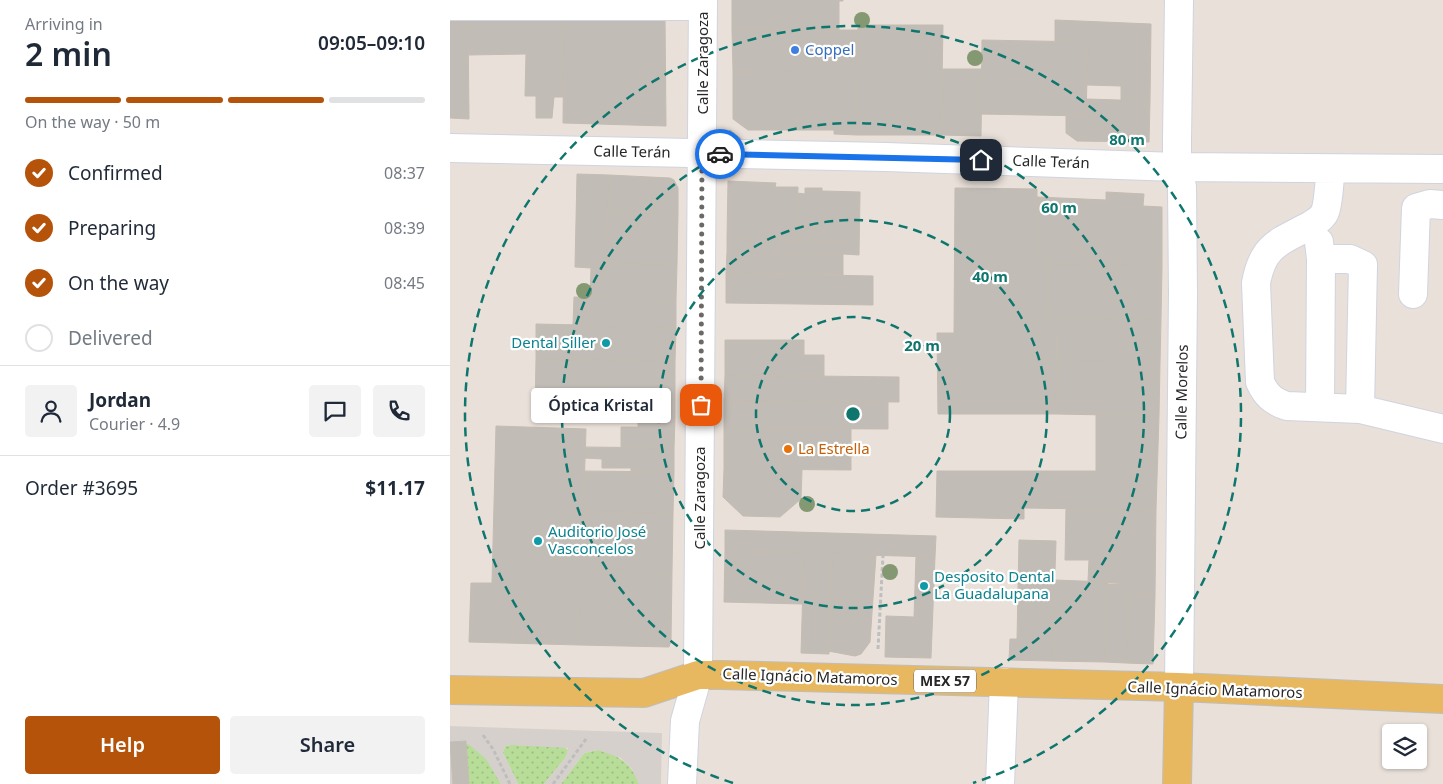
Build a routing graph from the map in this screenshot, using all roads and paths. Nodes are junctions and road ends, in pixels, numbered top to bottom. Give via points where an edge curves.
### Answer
1 (1179, 0) edge
2 (656, 3) edge
3 (703, 3) edge
4 (450, 6) edge
5 (450, 148) edge
6 (702, 154) junction
7 (1177, 167) junction
8 (1331, 169) junction
9 (1443, 169) edge
10 (1443, 205) edge
11 (1316, 222) junction
12 (1321, 259) junction
13 (1413, 294) dead end
14 (1320, 407) junction
15 (1360, 409) junction
16 (1443, 429) edge
17 (883, 555) dead end
18 (877, 655) dead end
19 (698, 675) junction
20 (1004, 682) junction
21 (1178, 688) junction
22 (450, 690) edge
23 (1443, 699) edge
24 (483, 735) dead end
25 (586, 739) dead end
26 (510, 784) edge
27 (553, 784) edge
28 (682, 784) edge
29 (1000, 784) edge
30 (1177, 784) edge

1 - 7 street, Calle Morelos
2 - 3 street
2 - 4 street
3 - 6 street, Calle Zaragoza
5 - 6 street, Calle Terán
6 - 7 street, Calle Terán
6 - 19 street, Calle Zaragoza
7 - 8 street, Calle Terán
7 - 21 street, Calle Morelos via 1182,188 1183,294
8 - 9 street, Calle Terán
8 - 11 street via 1325,212
10 - 13 street via 1416,208
11 - 12 street
11 - 14 street via 1274,244 1264,255 1256,283 1260,382 1266,395 1287,406
12 - 14 street
12 - 15 street via 1350,258 1364,265
14 - 15 street
15 - 16 street
17 - 18 path
19 - 20 main road, Calle Ignácio Matamoros / MEX 57
19 - 22 main road, Calle Ignácio Matamoros / MEX 57 via 644,693
19 - 28 street, Calle Zaragoza via 685,721
20 - 21 main road, Calle Ignácio Matamoros / MEX 57
20 - 29 street
21 - 23 main road, Calle Ignácio Matamoros / MEX 57
21 - 30 main road, Calle Morelos
24 - 26 path
25 - 27 path

